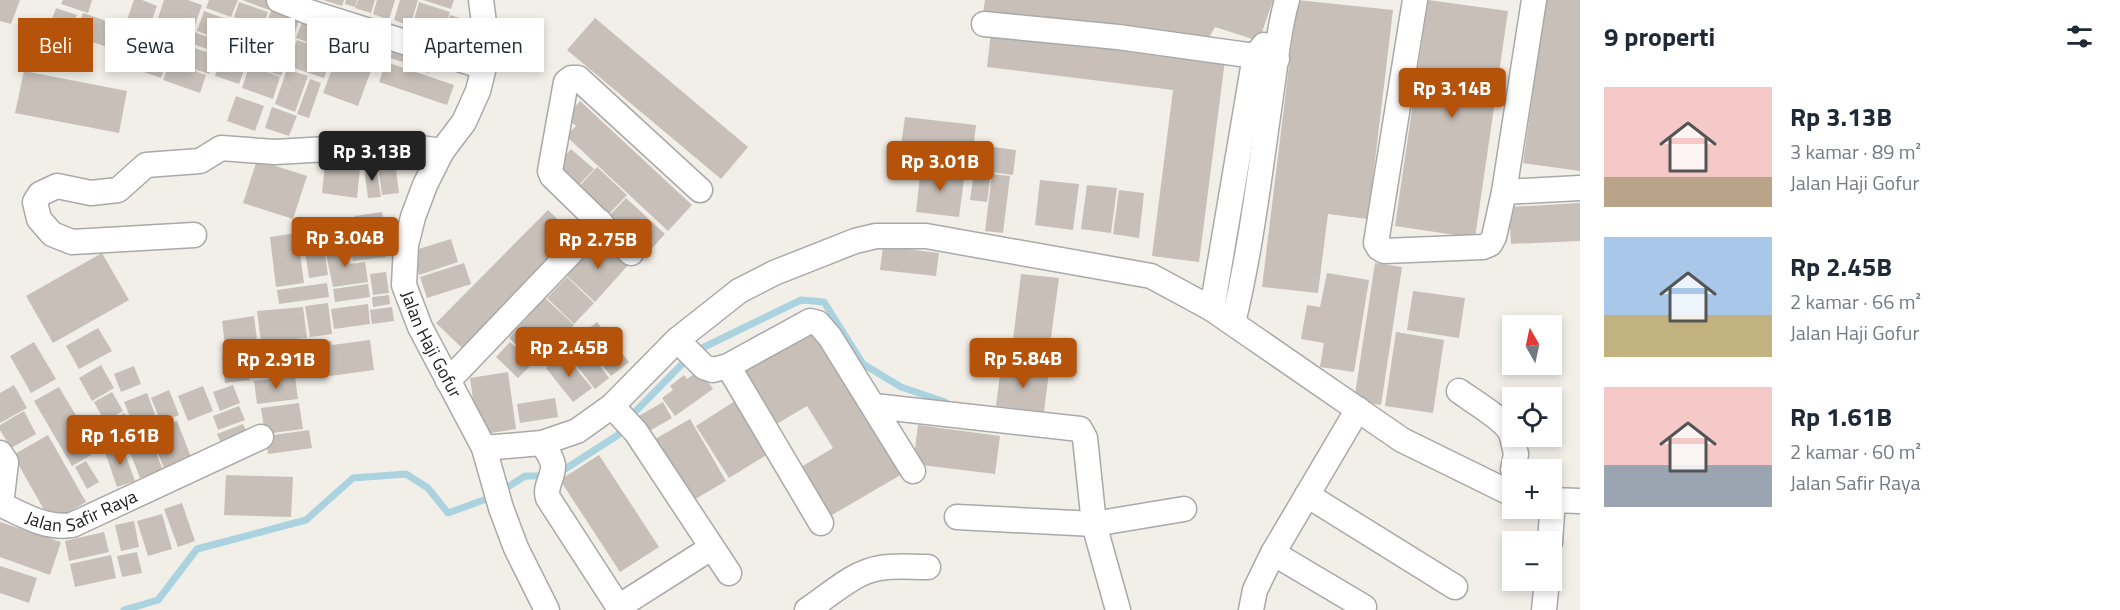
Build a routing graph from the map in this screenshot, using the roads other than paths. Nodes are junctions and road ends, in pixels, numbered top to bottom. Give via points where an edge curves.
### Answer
1 (279, 0) edge
2 (481, 0) edge
3 (1287, 0) edge
4 (1414, 0) edge
5 (1534, 0) edge
6 (307, 5) edge
7 (483, 18) edge
8 (984, 24) dead end
9 (403, 39) edge
10 (1266, 58) junction
11 (483, 72) edge
12 (1255, 130) junction
13 (442, 151) junction
14 (1580, 188) edge
15 (700, 190) dead end
16 (1504, 192) junction
17 (600, 222) junction
18 (194, 235) dead end
19 (631, 253) dead end
20 (1212, 309) junction
21 (1233, 323) junction
22 (686, 350) junction
23 (728, 366) junction
24 (448, 381) junction
25 (1459, 391) dead end
26 (874, 406) junction
27 (1358, 409) junction
28 (621, 415) junction
29 (1502, 423) edge
30 (261, 437) dead end
31 (542, 444) junction
32 (484, 448) junction
33 (0, 453) edge
34 (913, 471) dead end
35 (1502, 479) edge
36 (1307, 495) junction
37 (1562, 500) edge
38 (1580, 501) edge
39 (1, 505) edge
40 (1184, 509) dead end
41 (957, 517) dead end
42 (821, 523) dead end
43 (1094, 524) junction
44 (711, 548) junction
45 (1273, 553) junction
46 (928, 567) dead end
47 (729, 573) dead end
48 (1455, 587) dead end
49 (1546, 591) edge
50 (1364, 607) dead end
51 (547, 610) edge
52 (807, 610) edge
53 (1118, 610) edge
54 (1251, 610) edge
55 (1545, 610) edge

1 - 6 street
2 - 7 street, Jalan Haji Gofur
3 - 10 street
4 - 16 street via 1377,246 1384,251 1483,247 1494,237
5 - 16 street
6 - 9 street
8 - 10 street via 1118,37
10 - 12 street
11 - 13 street, Jalan Haji Gofur via 464,122
12 - 20 street
12 - 21 street via 1240,294
13 - 18 street via 399,145 275,152 221,148 200,162 146,165 118,190 91,193 57,186 40,194 35,202 39,219 52,234 72,242
13 - 24 street, Jalan Haji Gofur via 413,217 406,245 404,285
14 - 16 street
15 - 17 street via 578,78 571,78 566,82 550,171
17 - 19 street
17 - 24 street
20 - 21 street
20 - 22 street via 1151,276 926,236 876,236 774,273 739,291
21 - 27 street
22 - 23 street via 704,367 713,370
22 - 28 street
23 - 26 street via 810,321 818,323
23 - 42 street
24 - 32 street, Jalan Haji Gofur
25 - 29 street
26 - 34 street
26 - 43 street via 1080,429 1085,438
27 - 35 street via 1402,440
27 - 36 street
28 - 31 street
28 - 44 street
30 - 39 street, Jalan Safir Raya via 72,525 46,525
31 - 32 street
31 - 44 street via 550,456 548,498 619,604
32 - 51 street, Jalan Haji Gofur via 516,548
33 - 39 street via 6,462
36 - 45 street
36 - 48 street
37 - 38 street
40 - 43 street
41 - 43 street
43 - 53 street
44 - 47 street
45 - 50 street
45 - 54 street via 1255,591
46 - 52 street via 867,572
49 - 55 street

